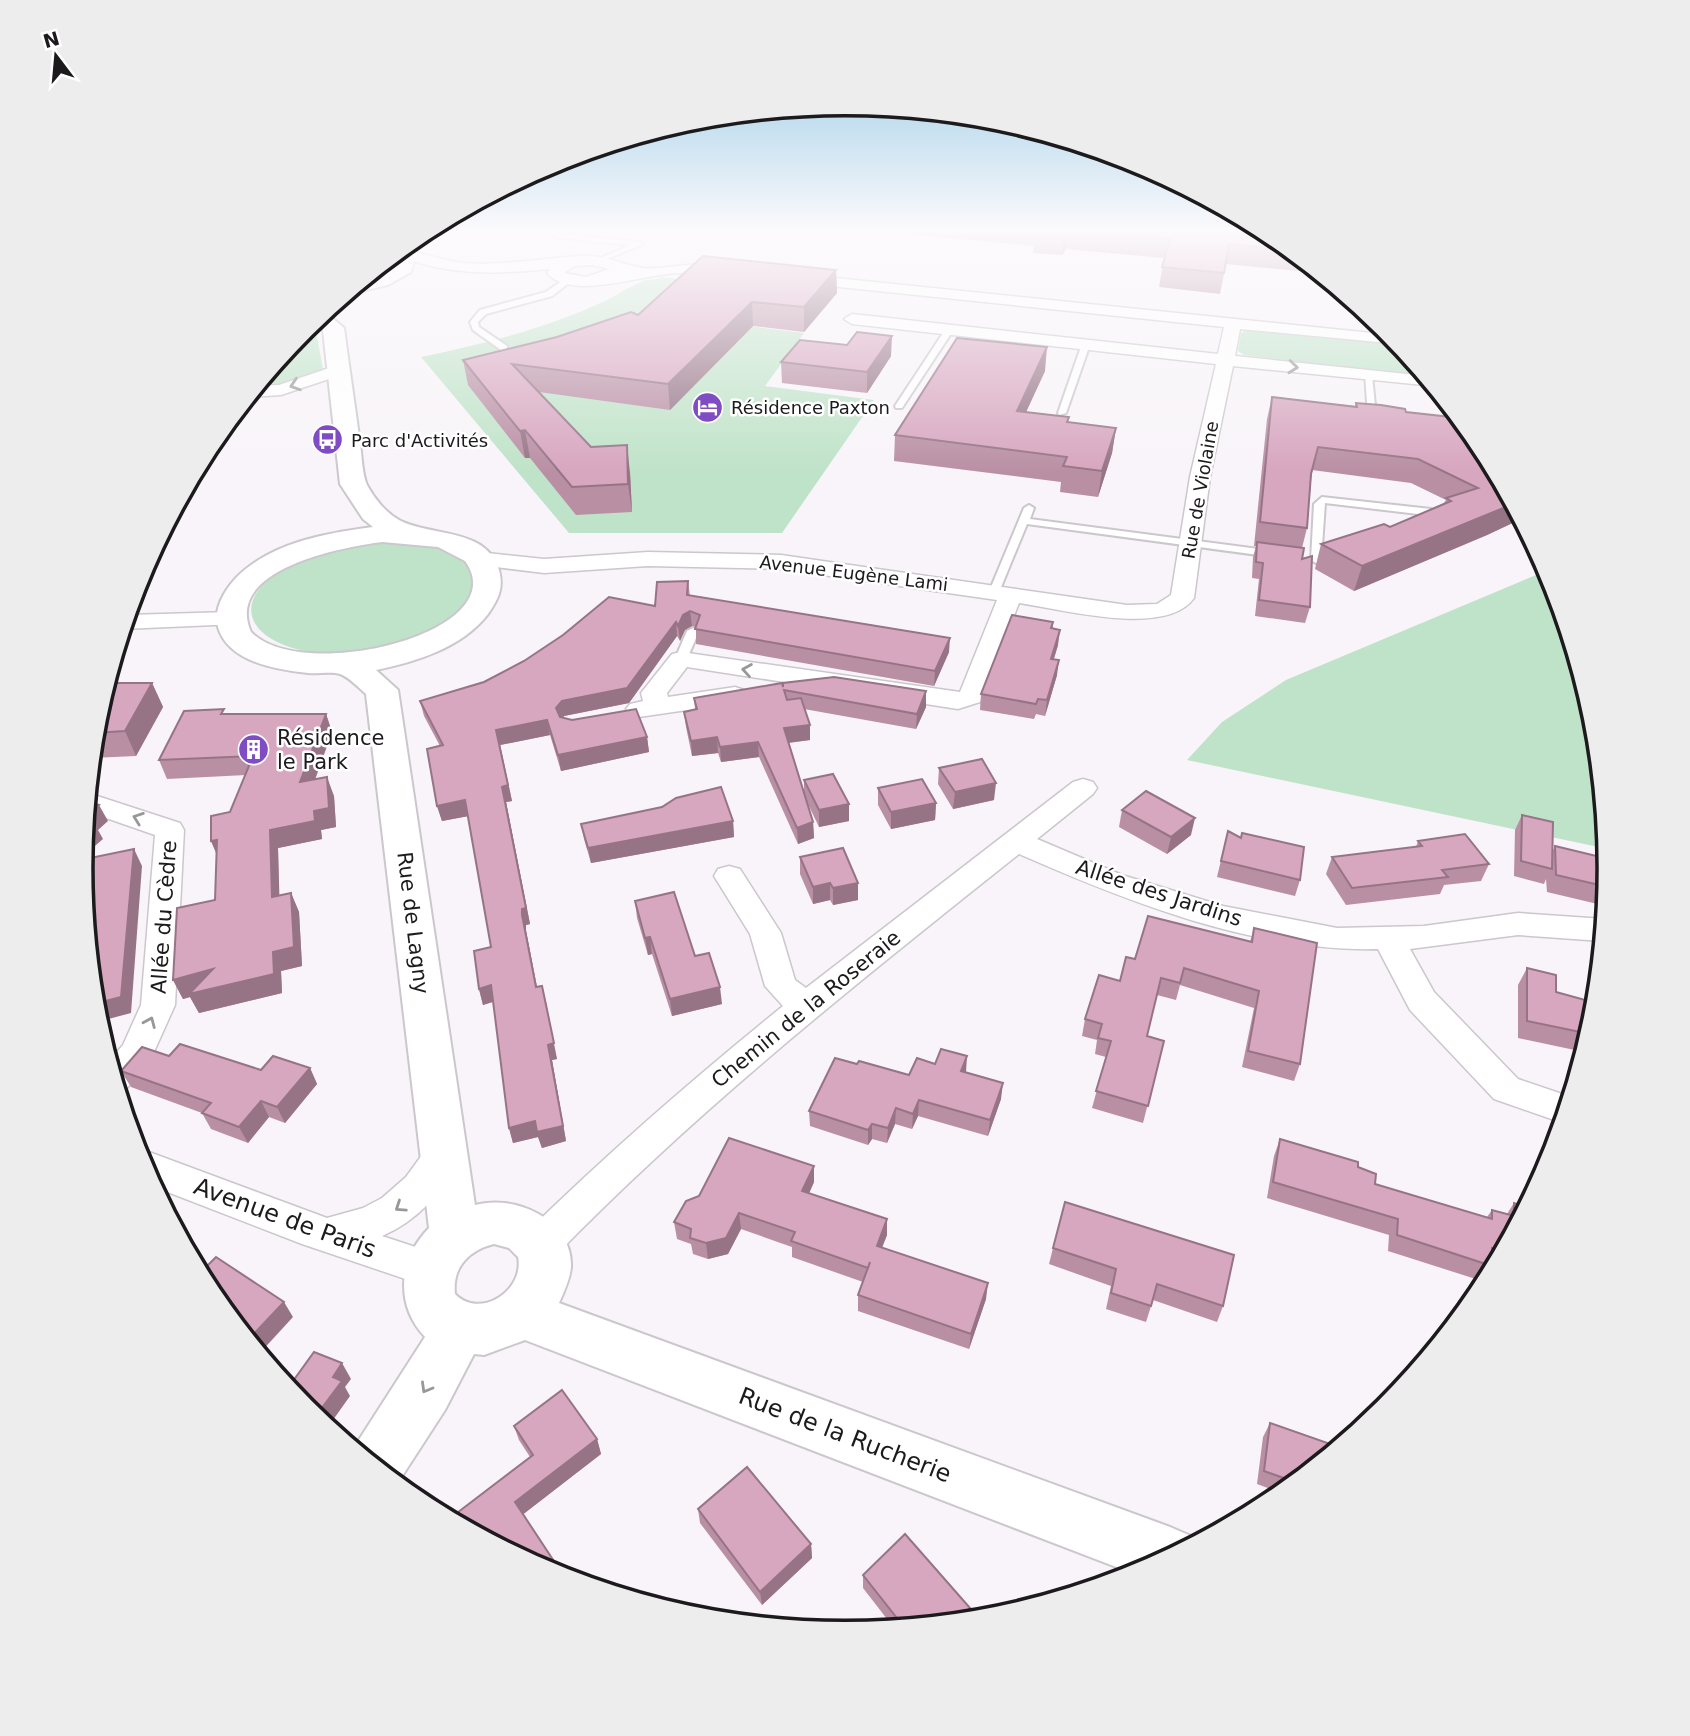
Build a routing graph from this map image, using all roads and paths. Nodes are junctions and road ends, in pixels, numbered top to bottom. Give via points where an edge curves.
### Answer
1 (346, 310) edge
2 (494, 310) edge
3 (1104, 310) edge
4 (852, 319) dead end
5 (329, 321) edge
6 (326, 323) edge
7 (1233, 323) junction
8 (950, 329) junction
9 (1379, 338) edge
10 (1086, 344) junction
11 (504, 348) edge
12 (1226, 359) junction
13 (338, 370) junction
14 (1368, 375) junction
15 (1418, 381) edge
16 (263, 391) edge
17 (899, 406) dead end
18 (1062, 413) edge
19 (1372, 416) edge
20 (353, 484) junction
21 (1029, 508) dead end
22 (1410, 520) edge
23 (1024, 521) junction
24 (412, 534) junction
25 (1191, 543) junction
26 (290, 555) junction
27 (1328, 555) edge
28 (1290, 556) edge
29 (1303, 558) edge
30 (478, 559) junction
31 (1316, 560) junction
32 (544, 566) junction
33 (487, 590) junction
34 (1003, 593) junction
35 (233, 608) junction
36 (1162, 611) joint
37 (135, 621) edge
38 (693, 631) edge
39 (415, 648) junction
40 (681, 659) junction
41 (346, 663) junction
42 (814, 680) junction
43 (382, 690) junction
44 (657, 705) junction
45 (610, 716) edge
46 (1083, 788) dead end
47 (95, 805) edge
48 (1017, 842) junction
49 (730, 876) dead end
50 (1595, 929) edge
51 (1388, 938) junction
52 (804, 1006) junction
53 (121, 1071) edge
54 (1558, 1107) edge
55 (443, 1155) junction
56 (157, 1171) edge
57 (328, 1235) junction
58 (541, 1244) junction
59 (442, 1253) junction
60 (521, 1314) junction
61 (459, 1328) junction
62 (380, 1459) edge
63 (1157, 1552) edge

1 - 5 main road
2 - 11 lane via 474,323
3 - 7 street
4 - 8 street
6 - 13 main road
7 - 9 street
7 - 12 street, Rue de Violaine
8 - 10 street
8 - 17 lane
10 - 12 street
10 - 18 lane
12 -> 14 street
12 - 25 street, Rue de Violaine
13 -> 16 street via 281,390
13 - 20 main road
14 - 15 street
14 - 19 lane
20 - 24 main road via 373,513 389,526
20 - 26 main road via 336,521 322,536
21 - 23 lane
22 - 31 lane via 1431,512 1322,500
23 - 25 lane
23 - 34 lane
24 - 26 main road via 350,537
24 - 30 main road via 462,547
25 - 28 lane
25 - 36 street, Rue de Violaine via 1182,598
26 - 35 main road via 248,582
27 - 31 lane
29 - 31 lane
30 - 32 street
30 - 33 main road via 487,574
32 - 33 street via 510,576
32 - 34 street, Avenue Eugène Lami via 731,559
33 - 39 main road via 463,622
34 - 36 street, Avenue Eugène Lami via 1127,612
34 - 42 street via 971,697 941,701
35 - 37 street
35 - 41 main road via 239,639 264,654 301,663
38 - 40 lane
39 - 41 main road
39 - 43 main road
42 -> 40 street
40 - 44 street via 653,693
41 - 43 main road
42 - 44 street
43 - 55 main road, Rue de Lagny
44 - 45 street
46 - 48 street, Chemin de la Roseraie
53 -> 47 street, Allée du Cèdre via 137,1053 158,1005 170,830
48 - 51 street, Allée des Jardins via 1111,882 1221,917 1337,939
48 - 52 street, Chemin de la Roseraie
49 - 52 street via 765,933 781,986
50 - 51 street, Allée des Jardins via 1518,924
51 - 54 street via 1422,1001 1506,1089
52 - 58 street, Chemin de la Roseraie via 590,1193
55 -> 57 street via 416,1196 375,1224
55 - 59 main road, Rue de Lagny
56 - 57 street, Avenue de Paris
57 - 59 street, Avenue de Paris
58 - 59 main road via 513,1224 494,1222 474,1227
58 - 60 main road via 545,1279
59 - 61 main road via 426,1288 430,1306
60 - 61 main road via 479,1330
60 - 63 main road, Rue de la Rucherie
61 -> 62 main road via 425,1391

